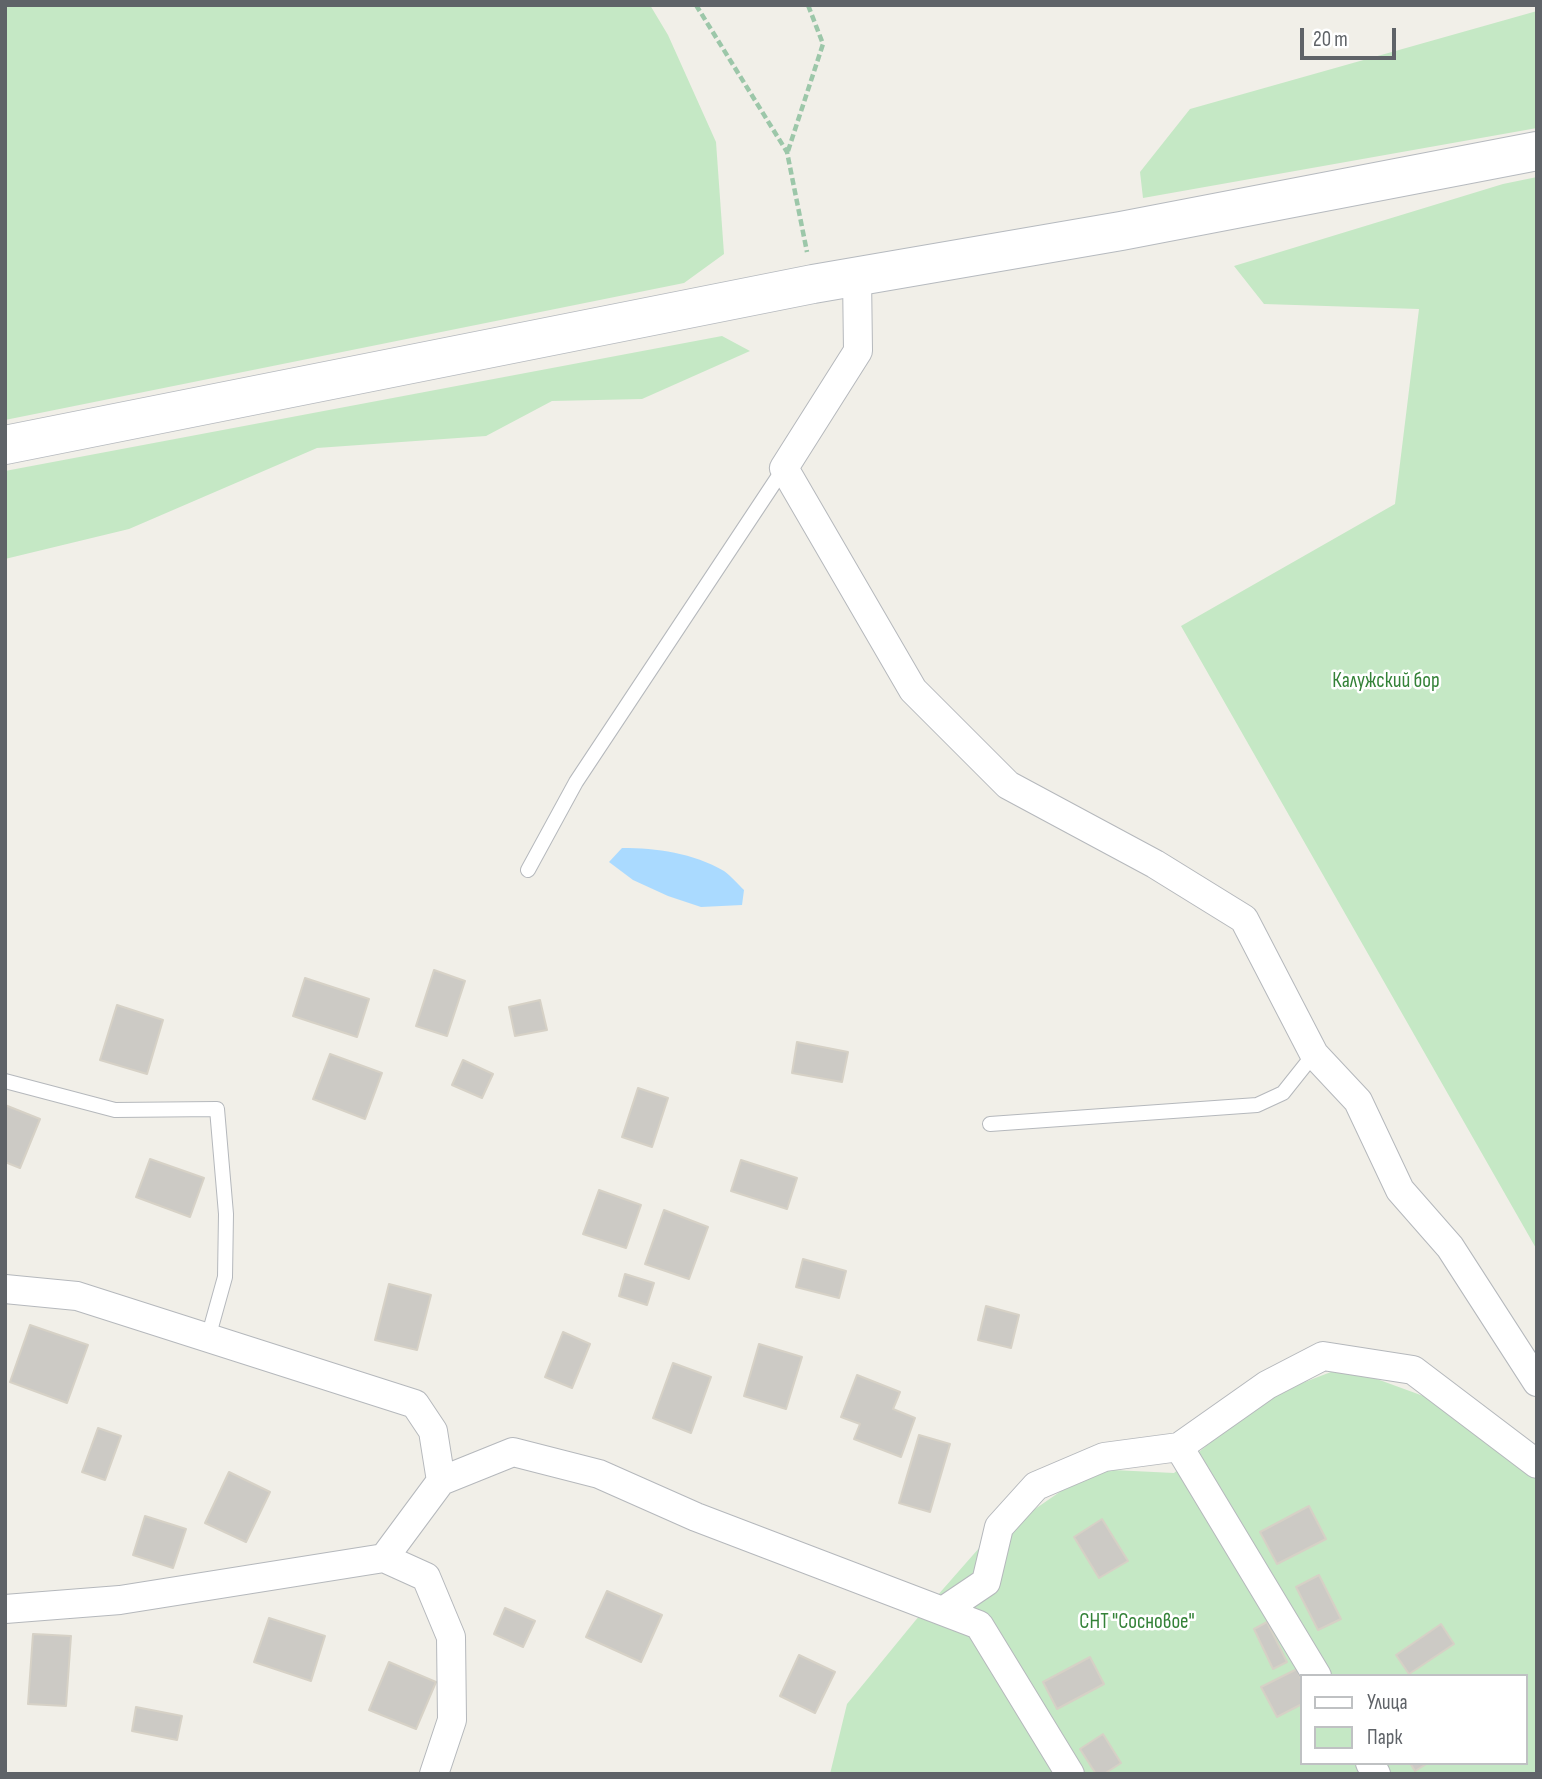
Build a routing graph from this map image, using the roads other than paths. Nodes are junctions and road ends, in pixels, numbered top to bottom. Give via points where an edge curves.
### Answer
1 (1537, 151) edge
2 (857, 276) junction
3 (5, 445) edge
4 (784, 468) junction
5 (528, 870) dead end
6 (1314, 1054) junction
7 (5, 1080) edge
8 (990, 1124) dead end
9 (5, 1289) edge
10 (208, 1338) junction
11 (1537, 1382) edge
12 (1179, 1447) junction
13 (1537, 1464) edge
14 (441, 1481) junction
15 (384, 1558) junction
16 (5, 1609) edge
17 (943, 1611) junction
18 (1316, 1674) edge
19 (434, 1774) edge
20 (1070, 1774) edge

1 - 2 main road
2 - 3 main road
2 - 4 street via 858,351
4 - 5 lane via 576,782
4 - 6 street via 913,690 1008,785 1155,864 1244,919
6 - 8 lane via 1283,1093 1257,1105
6 - 11 street via 1358,1101 1400,1190 1450,1247
7 - 10 lane via 114,1110 217,1109 226,1214 225,1277
9 - 10 street via 77,1296
10 - 14 street via 415,1404 433,1431
12 - 13 street via 1267,1385 1323,1356 1413,1370
12 - 17 street via 1104,1457 1036,1486 999,1527 986,1582
12 - 18 street
14 - 15 street
14 - 17 street via 513,1452 599,1474 696,1517
15 - 16 street via 120,1601
15 - 19 street via 426,1577 451,1637 452,1720
17 - 20 street via 979,1625

